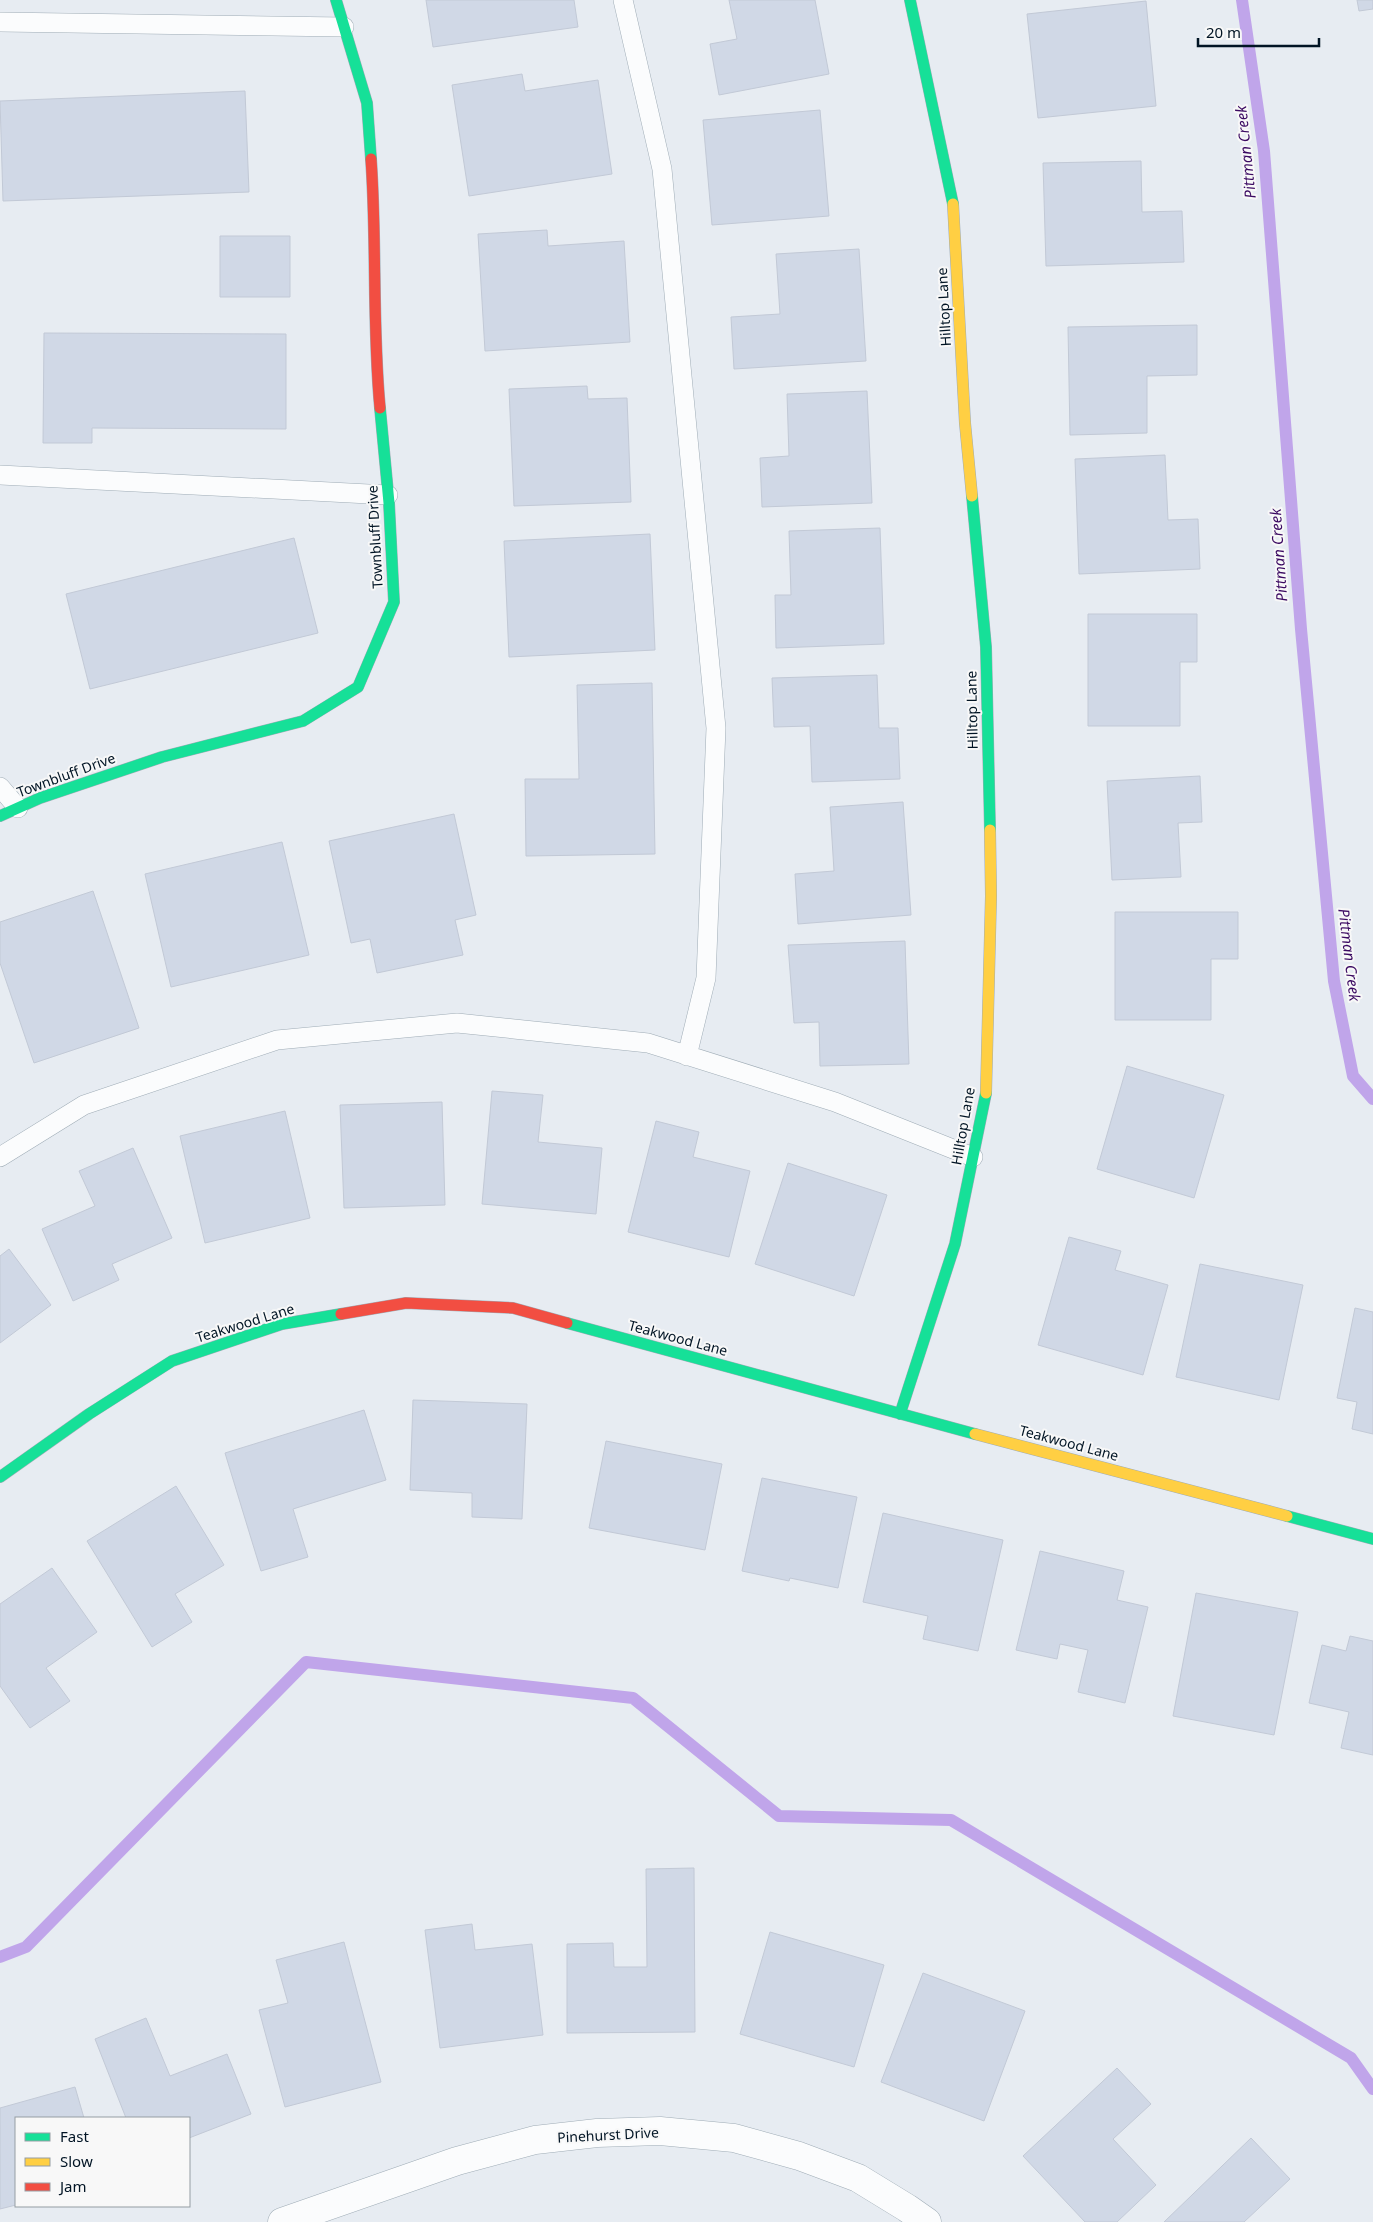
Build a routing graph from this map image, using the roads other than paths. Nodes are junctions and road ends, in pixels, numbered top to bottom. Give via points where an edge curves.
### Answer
1 (336, 0) edge
2 (623, 0) edge
3 (910, 0) edge
4 (0, 22) edge
5 (344, 27) junction
6 (0, 475) edge
7 (388, 495) junction
8 (0, 787) edge
9 (18, 808) junction
10 (0, 816) edge
11 (687, 1056) junction
12 (973, 1156) junction
13 (0, 1157) edge
14 (900, 1414) junction
15 (0, 1477) edge
16 (1373, 1540) edge
17 (282, 2222) edge
18 (927, 2222) edge

1 - 5 street, Townbluff Drive
2 - 11 lane via 662,169 716,728 706,978
3 - 12 street, Hilltop Lane via 954,211 965,423 986,647 991,896 986,1099
4 - 5 lane
5 - 7 street, Townbluff Drive via 367,104 376,215 376,367
6 - 7 lane
7 - 9 street, Townbluff Drive via 394,602 358,687 303,721 162,757
8 - 9 lane
9 - 10 street, Townbluff Drive
11 - 12 lane via 835,1102
11 - 13 lane via 648,1043 457,1023 277,1040 84,1105
12 - 14 street, Hilltop Lane via 954,1244
14 - 15 street, Teakwood Lane via 513,1308 406,1303 282,1324 172,1361 88,1414
14 - 16 street, Teakwood Lane
17 - 18 street, Pinehurst Drive via 457,2161 535,2140 597,2133 660,2132 734,2138 798,2156 858,2178

